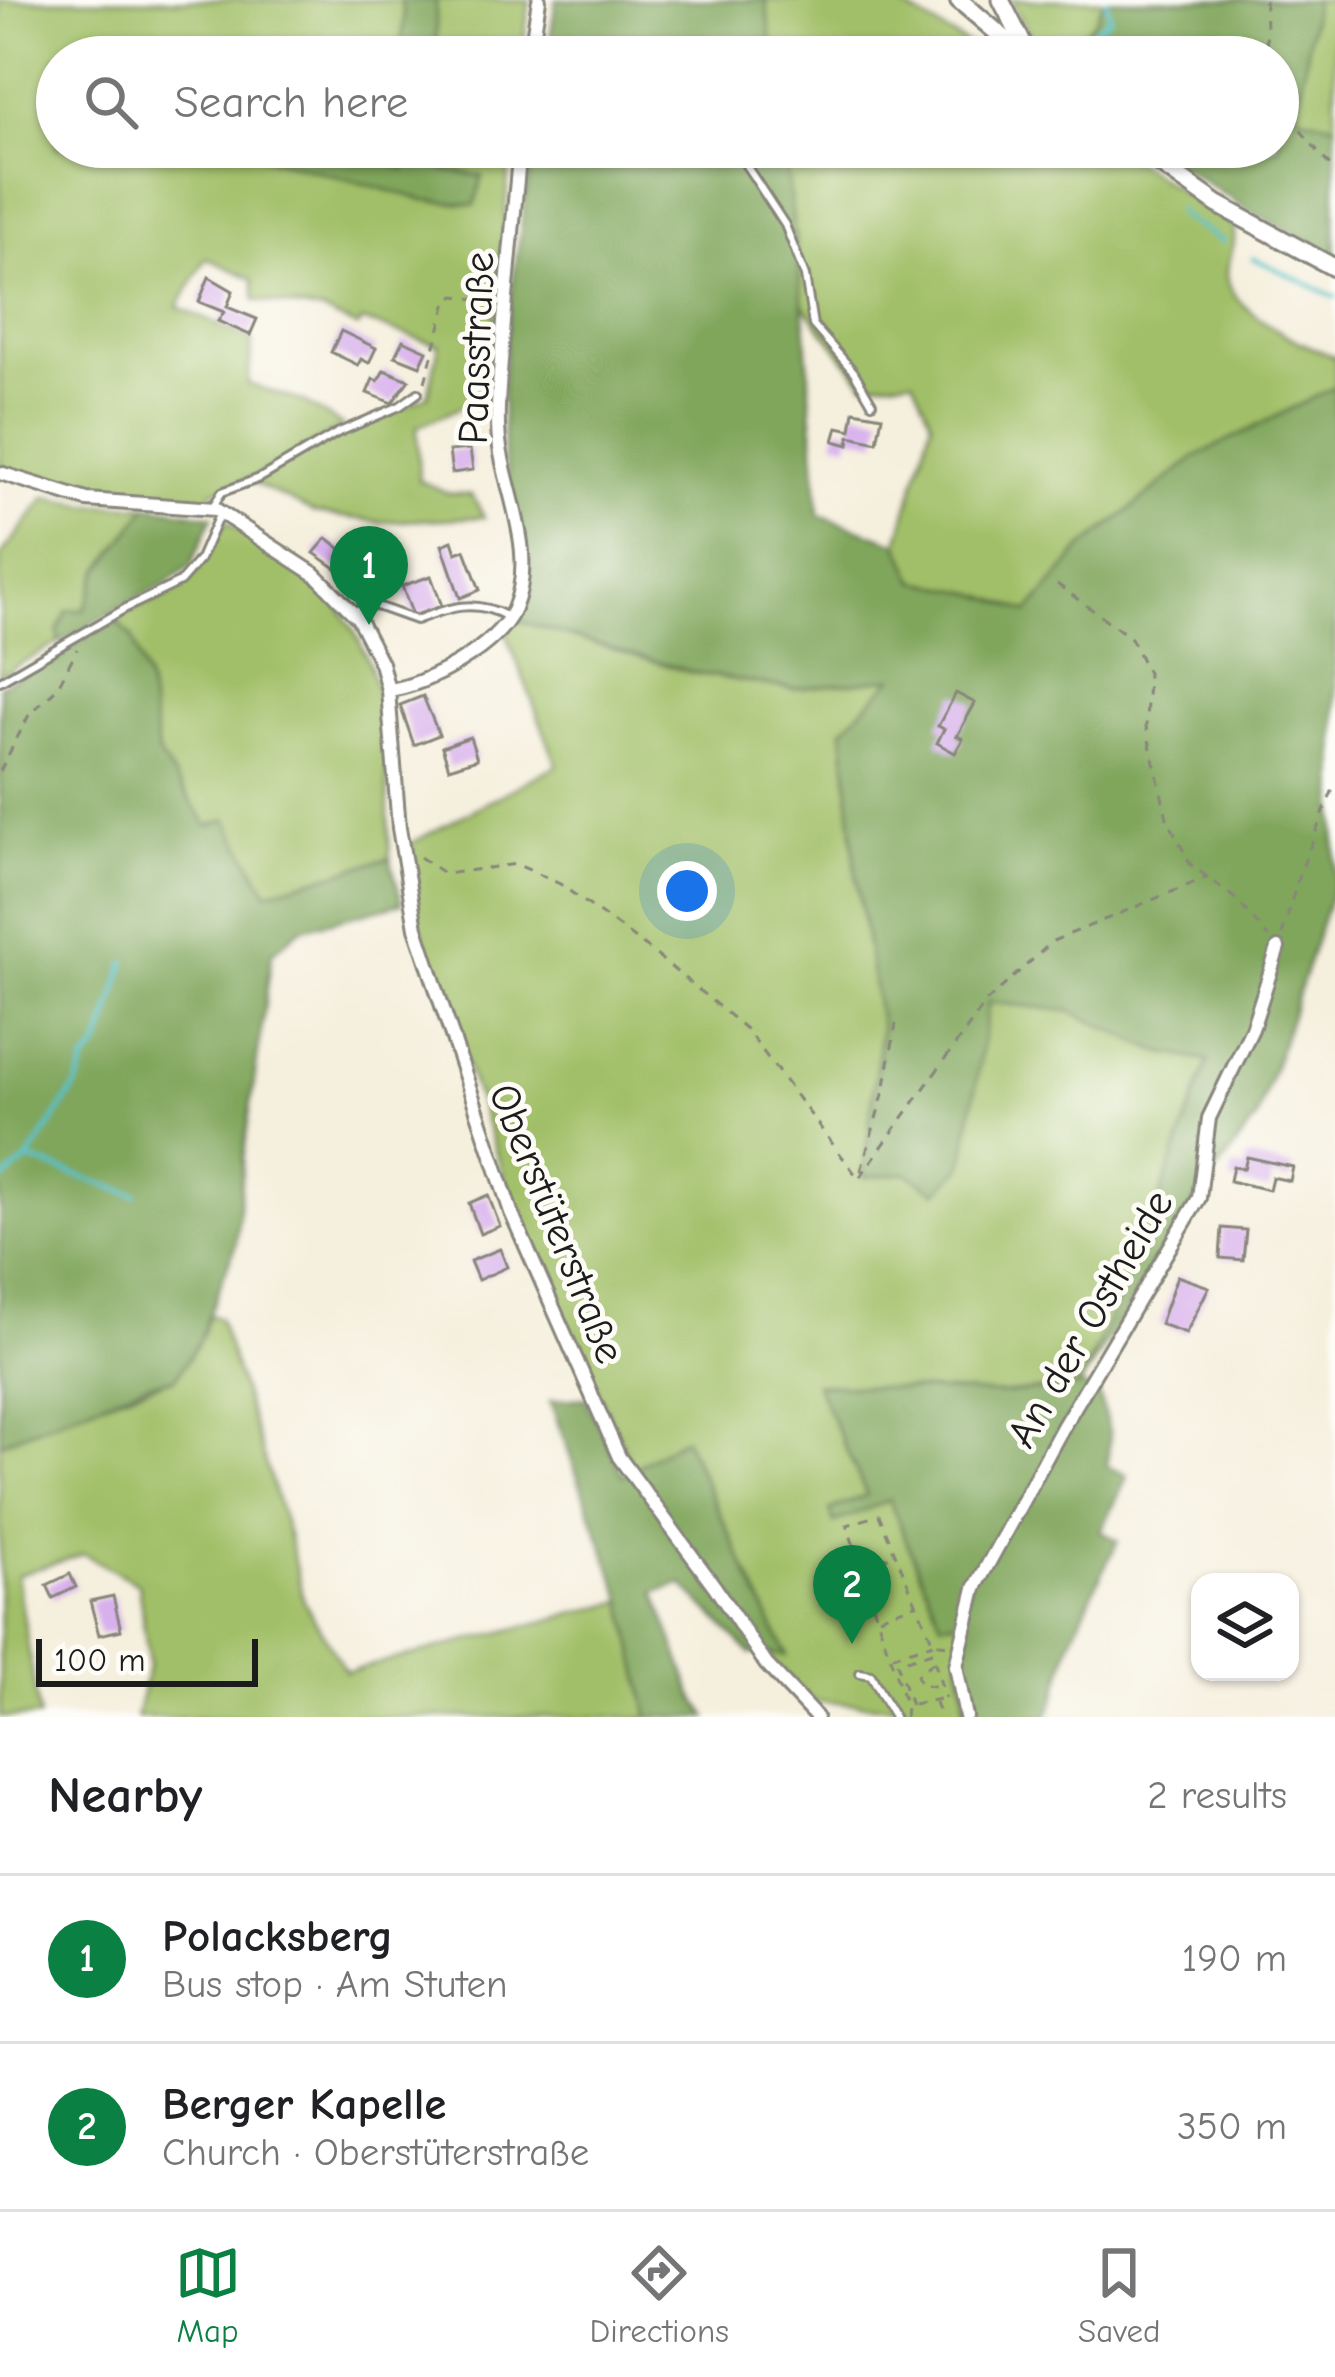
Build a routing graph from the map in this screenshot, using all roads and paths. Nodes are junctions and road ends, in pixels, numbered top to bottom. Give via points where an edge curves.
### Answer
1 (539, 0) edge
2 (1001, 0) edge
3 (1265, 0) edge
4 (969, 3) edge
5 (533, 36) edge
6 (1005, 36) edge
7 (1018, 36) edge
8 (1266, 36) edge
9 (1299, 128) edge
10 (518, 168) edge
11 (748, 168) edge
12 (1166, 168) edge
13 (1335, 172) edge
14 (1335, 268) edge
15 (506, 303) junction
16 (418, 394) joint
17 (872, 403) dead end
18 (0, 473) edge
19 (215, 510) junction
20 (1057, 584) dead end
21 (353, 612) junction
22 (509, 618) junction
23 (86, 632) junction
24 (0, 681) edge
25 (388, 690) junction
26 (0, 771) edge
27 (1335, 784) edge
28 (402, 846) junction
29 (1208, 878) junction
30 (1279, 948) junction
31 (896, 1024) dead end
32 (859, 1179) junction
33 (896, 1554) junction
34 (860, 1566) junction
35 (917, 1604) junction
36 (877, 1617) junction
37 (933, 1643) junction
38 (961, 1646) junction
39 (890, 1657) junction
40 (934, 1661) junction
41 (860, 1673) dead end
42 (942, 1687) junction
43 (934, 1700) junction
44 (908, 1705) junction
45 (816, 1717) edge
46 (894, 1717) edge
47 (905, 1717) edge
48 (940, 1717) edge
49 (966, 1717) edge

1 - 5 street
2 - 7 street
3 - 8 path
4 - 6 main road
9 - 13 path
10 - 15 street, Paasstraße
11 - 17 lane via 785,225 813,325
12 - 14 main road
15 - 16 path via 455,296 447,302
15 - 22 street, Paasstraße via 499,440 523,562
16 - 19 lane via 222,492
18 - 19 street via 87,500
19 - 21 street, Oberstüterstraße via 316,575
19 - 23 lane via 200,559 180,582
20 - 29 path via 1131,638 1148,673 1146,728 1167,818 1190,864
21 - 22 lane via 371,604 416,620 466,605
21 - 25 street, Oberstüterstraße
22 - 25 street via 483,646 422,681
23 - 24 lane
23 - 26 path
25 - 28 street, Oberstüterstraße
27 - 30 path
28 - 32 path via 446,874 516,864 560,884 632,936 746,1029
28 - 45 street, Oberstüterstraße via 416,928 511,1212 619,1457 766,1664
29 - 30 path
29 - 32 path via 1053,941 987,1001
30 - 38 street, An der Ostheide via 1209,1118 1199,1198 974,1588
31 - 32 path
33 - 34 path
33 - 34 path via 879,1516 848,1526
33 - 35 path
34 - 36 path
35 - 36 path
35 - 37 path
36 - 39 path
37 - 38 path
37 - 39 path
38 - 49 street, An der Ostheide via 956,1666
39 - 44 path
40 - 42 path
40 - 42 path via 917,1675 920,1684
40 - 44 path via 932,1652 897,1663
41 - 46 lane via 871,1675
42 - 43 path via 948,1697
43 - 44 path
43 - 48 path
44 - 47 path

